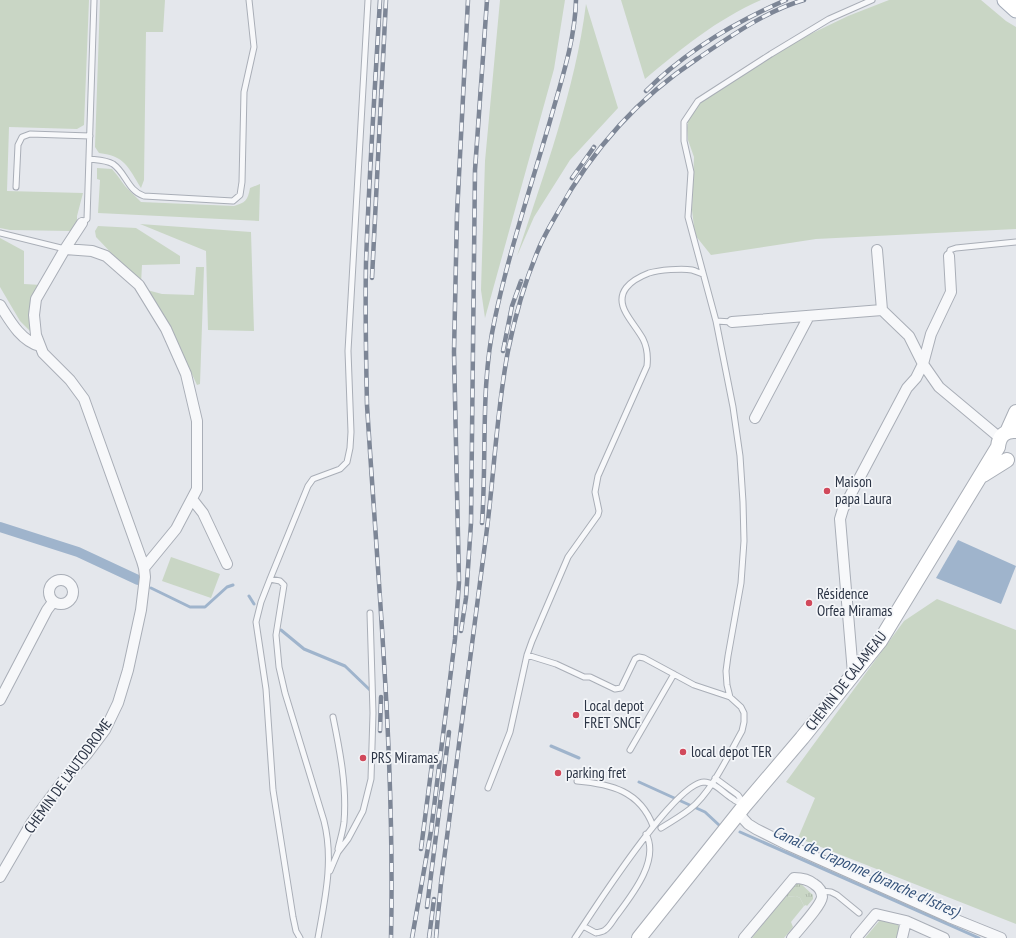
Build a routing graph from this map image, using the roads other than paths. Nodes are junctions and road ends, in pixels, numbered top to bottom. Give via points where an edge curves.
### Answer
1 (94, 0) edge
2 (249, 0) edge
3 (368, 0) edge
4 (872, 0) edge
5 (1005, 0) edge
6 (1016, 10) edge
7 (90, 136) junction
8 (88, 159) junction
9 (16, 187) dead end
10 (82, 224) joint
11 (0, 232) edge
12 (1016, 242) edge
13 (65, 249) junction
14 (877, 250) dead end
15 (949, 256) joint
16 (703, 274) junction
17 (0, 305) edge
18 (882, 310) junction
19 (809, 316) junction
20 (716, 321) junction
21 (732, 322) joint
22 (40, 346) junction
23 (923, 364) junction
24 (1016, 412) edge
25 (755, 418) dead end
26 (1005, 437) edge
27 (1012, 460) edge
28 (979, 478) junction
29 (192, 499) junction
30 (227, 564) dead end
31 (144, 568) junction
32 (270, 579) junction
33 (53, 602) dead end
34 (370, 613) dead end
35 (527, 655) junction
36 (853, 673) junction
37 (674, 674) junction
38 (730, 697) junction
39 (0, 700) edge
40 (333, 717) dead end
41 (630, 750) dead end
42 (715, 778) junction
43 (577, 781) dead end
44 (712, 784) junction
45 (488, 788) dead end
46 (741, 809) junction
47 (653, 826) junction
48 (661, 828) dead end
49 (646, 834) junction
50 (338, 852) junction
51 (329, 874) junction
52 (0, 878) edge
53 (821, 891) junction
54 (859, 913) dead end
55 (906, 921) junction
56 (583, 926) junction
57 (643, 935) edge
58 (300, 938) edge
59 (318, 938) edge
60 (575, 938) edge
61 (744, 938) edge
62 (792, 938) edge
63 (856, 938) edge
64 (902, 938) edge
65 (944, 938) edge
66 (1001, 938) edge

1 - 7 lane
2 - 8 lane via 254,47 244,92 240,195 233,201 144,196 137,194 113,164
3 - 32 lane via 348,351 350,448 347,462 340,469 313,479 308,486
4 - 16 lane via 829,19 698,101 684,122 684,141 691,172 688,217
5 - 6 main road
7 - 8 lane
7 - 9 lane via 30,134 22,137 18,145
8 - 10 lane via 87,219
10 - 13 street
11 - 13 lane
12 - 15 lane via 956,248 950,250
13 - 22 street via 36,299 34,322
13 - 29 street via 92,251 106,256 138,285 166,329 186,374 198,421 198,489
14 - 18 street
15 - 23 street via 951,292 931,334
16 - 20 lane
16 - 35 lane via 686,269 654,271 632,282 622,294 625,313 643,339 646,366 598,476 595,492 598,515 568,558
17 - 22 street via 13,326 32,344
18 - 19 street
18 - 23 street via 909,336
19 - 21 street
19 - 25 street
20 - 21 lane
20 - 38 lane via 734,407 743,502 741,583 726,671
22 - 31 street, CHEMIN DE L'AUTODROME via 43,353 70,380 84,399
23 - 26 street via 939,388
23 - 36 street via 907,388 840,519
24 - 26 main road, CHEMIN DE CALAMEAU
26 - 27 main road, CHEMIN DE CALAMEAU via 1001,454
26 - 28 main road, CHEMIN DE CALAMEAU
27 - 28 main road, CHEMIN DE CALAMEAU
28 - 36 main road, CHEMIN DE CALAMEAU via 880,641
29 - 30 street via 204,513
29 - 31 street via 176,529
31 - 52 street, CHEMIN DE L'AUTODROME via 141,610 118,703 104,730 87,754 32,822
32 - 51 lane via 280,581 284,585 276,635 278,667 327,830
32 - 58 lane via 257,616 257,630 266,689 272,790 293,917
33 - 39 street
34 - 50 lane via 373,713 371,780 360,819
35 - 37 lane via 590,677 615,689 620,688 635,659 639,657
35 - 45 lane via 510,732
36 - 46 main road, CHEMIN DE CALAMEAU
37 - 38 lane via 694,685
37 - 41 lane
38 - 42 lane via 741,707 744,722 742,731
40 - 50 lane via 340,749 344,796 344,821
42 - 44 lane
42 - 46 lane via 738,795
43 - 47 lane via 600,783 638,800 649,815
44 - 46 lane
44 - 47 lane via 699,783 675,802
44 - 48 lane via 691,809
46 - 57 main road, CHEMIN DE CALAMEAU
46 - 66 street via 748,824 788,845
47 - 49 lane
49 - 56 lane
49 - 56 lane via 650,840 649,855 644,876 632,896 605,930 596,933
50 - 51 lane
51 - 59 lane
53 - 54 lane via 838,895
53 - 61 street via 811,881 794,878
53 - 62 street via 819,905
55 - 63 street via 876,914
55 - 64 street
55 - 65 street
56 - 60 lane

